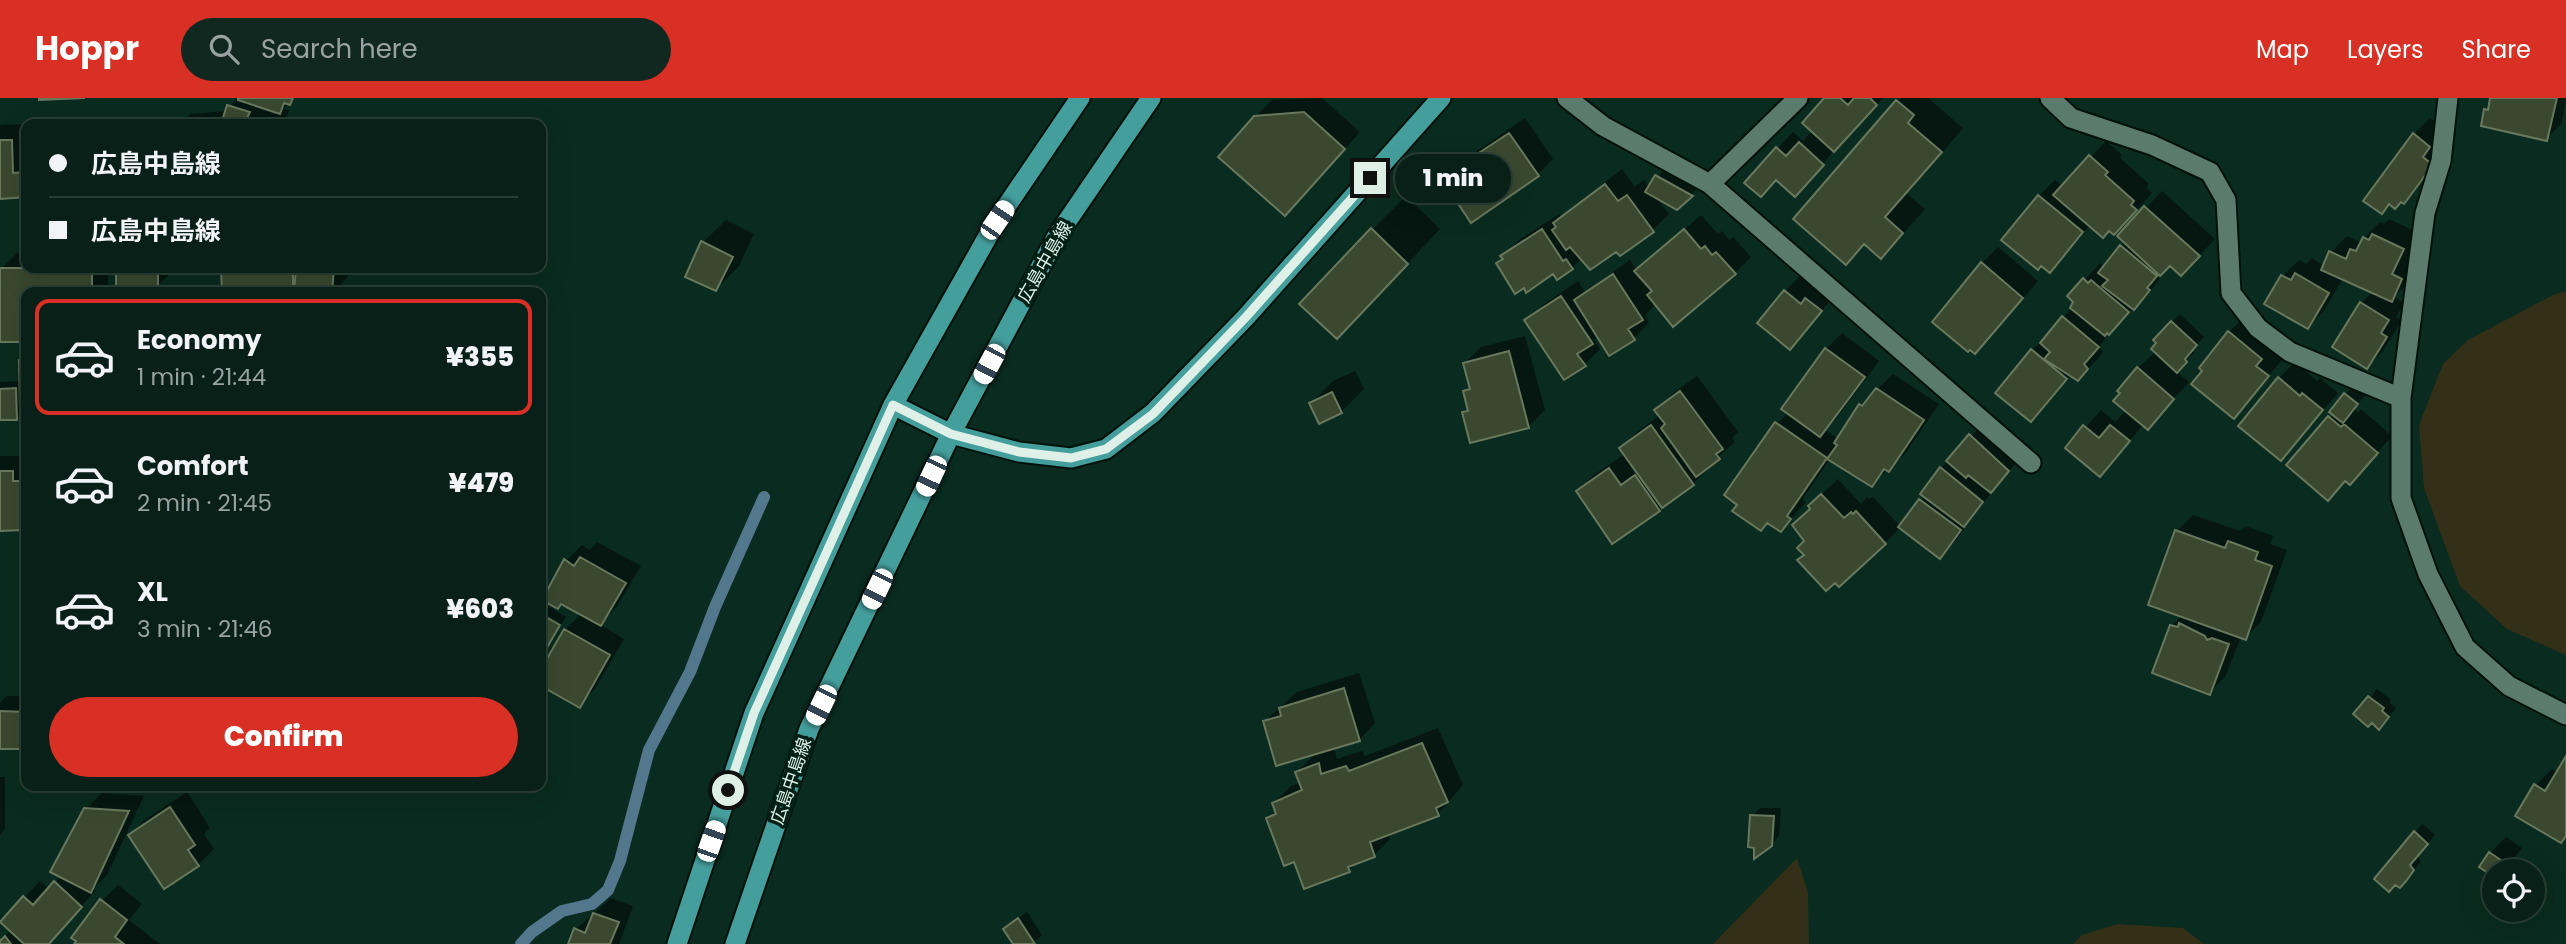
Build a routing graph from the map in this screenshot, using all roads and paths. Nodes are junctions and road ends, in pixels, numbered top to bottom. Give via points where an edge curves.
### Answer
1 (1080, 98) edge
2 (1151, 98) edge
3 (1441, 98) edge
4 (1567, 98) edge
5 (1798, 98) edge
6 (2050, 98) edge
7 (2448, 98) edge
8 (1710, 184) junction
9 (2401, 398) junction
10 (893, 405) junction
11 (951, 434) junction
12 (2031, 463) dead end
13 (2566, 715) edge
14 (677, 944) edge
15 (735, 944) edge

1 - 10 main road via 997,220
2 - 11 main road, 広島中島線 via 1057,236
3 - 11 main road via 1246,317 1153,414 1106,449 1071,458 1019,452
4 - 8 street via 1603,127
5 - 8 street
6 - 9 street via 2071,118 2152,145 2210,172 2226,200 2231,293 2258,328 2290,352
7 - 9 street via 2441,161 2425,213
8 - 12 street
9 - 13 street via 2401,498 2428,574 2465,647 2509,686
10 - 11 main road
10 - 14 main road via 754,713
11 - 15 main road, 広島中島線 via 809,729

